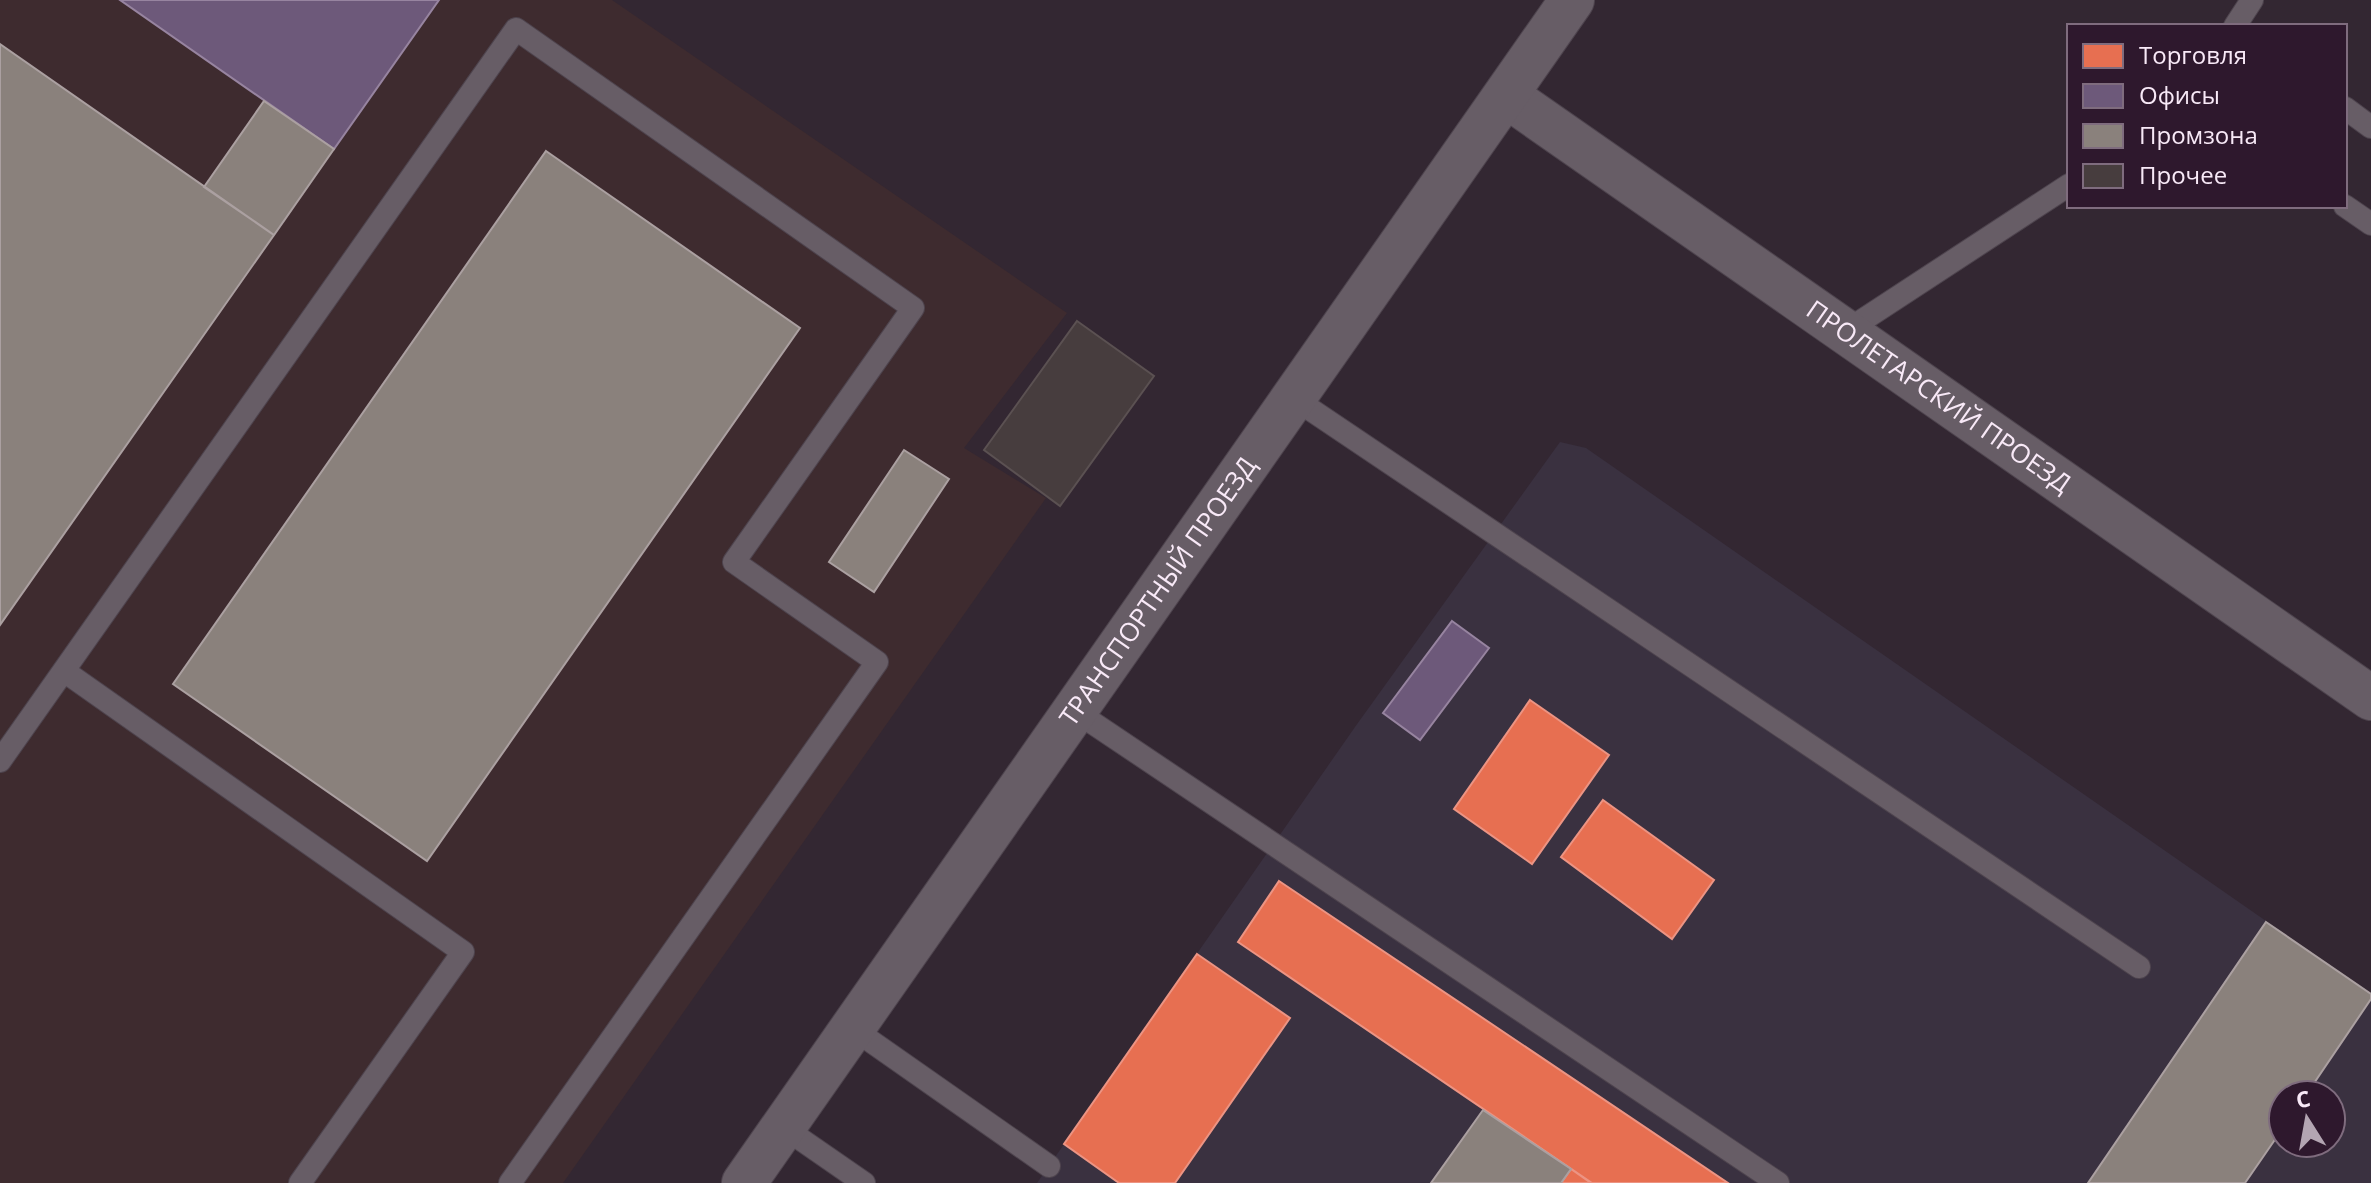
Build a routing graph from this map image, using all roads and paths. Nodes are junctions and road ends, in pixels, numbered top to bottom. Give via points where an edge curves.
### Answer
1 (1572, 0) edge
2 (2252, 0) edge
3 (2236, 24) edge
4 (1507, 96) junction
5 (2347, 109) edge
6 (2371, 127) edge
7 (2067, 186) edge
8 (2347, 207) edge
9 (2371, 224) edge
10 (1846, 331) junction
11 (1295, 399) junction
12 (64, 671) junction
13 (2371, 698) edge
14 (1075, 711) junction
15 (0, 761) edge
16 (2139, 967) dead end
17 (852, 1028) junction
18 (783, 1127) junction
19 (1049, 1166) dead end
20 (300, 1183) edge
21 (510, 1183) edge
22 (744, 1183) edge
23 (864, 1183) edge
24 (1778, 1183) edge

1 - 4 street, ТРАНСПОРТНЫЙ ПРОЕЗД
2 - 3 lane
4 - 10 street, ПРОЛЕТАРСКИЙ ПРОЕЗД
4 - 11 street, ТРАНСПОРТНЫЙ ПРОЕЗД
5 - 6 lane
7 - 10 lane
8 - 9 lane
10 - 13 street, ПРОЛЕТАРСКИЙ ПРОЕЗД
11 - 14 street, ТРАНСПОРТНЫЙ ПРОЕЗД
11 - 16 lane
12 - 15 lane
12 - 20 lane via 463,952
12 - 21 lane via 516,29 913,308 734,562 877,662
14 - 17 street, ТРАНСПОРТНЫЙ ПРОЕЗД
14 - 24 lane
17 - 18 street, ТРАНСПОРТНЫЙ ПРОЕЗД
17 - 19 lane
18 - 22 street, ТРАНСПОРТНЫЙ ПРОЕЗД
18 - 23 lane

